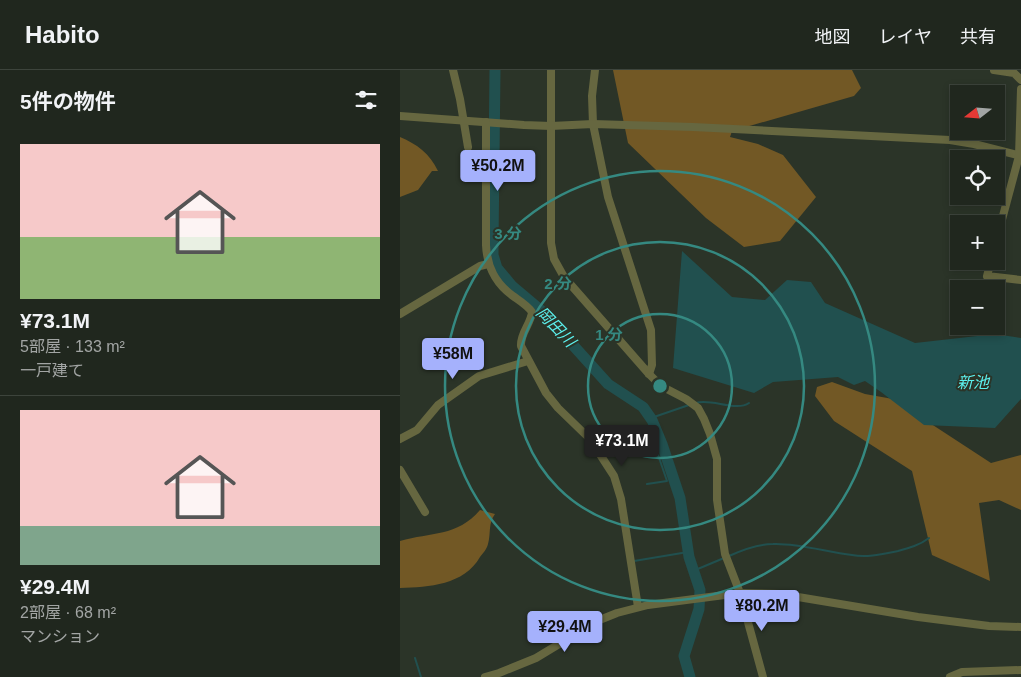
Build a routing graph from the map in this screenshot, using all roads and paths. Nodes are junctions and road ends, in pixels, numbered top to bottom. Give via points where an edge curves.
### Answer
1 (453, 70) edge
2 (551, 70) edge
3 (595, 70) edge
4 (994, 70) edge
5 (1021, 80) edge
6 (1021, 89) edge
7 (400, 116) edge
8 (464, 120) junction
9 (488, 122) junction
10 (593, 124) junction
11 (551, 126) junction
12 (468, 147) dead end
13 (1020, 156) edge
14 (1004, 215) edge
15 (488, 264) junction
16 (989, 270) edge
17 (1021, 280) edge
18 (400, 314) edge
19 (528, 361) junction
20 (649, 374) junction
21 (400, 439) edge
22 (400, 470) edge
23 (425, 512) dead end
24 (740, 593) junction
25 (638, 607) junction
26 (1021, 627) edge
27 (1021, 670) edge
28 (485, 677) edge
29 (763, 677) edge
30 (950, 677) edge

1 - 8 street
2 - 11 street
3 - 10 street
4 - 5 street via 1014,73
6 - 13 street
7 - 8 street
8 - 9 street
8 - 12 street
9 - 11 street
9 - 15 street
10 - 11 street
10 - 13 street via 950,140
10 - 20 street via 608,197 651,330 652,365
11 - 20 street via 551,243 554,259 564,276
13 - 14 street
15 - 18 street
15 - 19 street via 500,284 532,312 520,340
16 - 17 street via 987,276
19 - 21 street via 479,376 438,405 417,430
19 - 25 street via 546,393 590,439 614,476 621,499
20 - 24 street via 662,386 686,398 698,408 704,419 717,459 717,500 724,554
22 - 23 street
24 - 25 street
24 - 26 street via 780,594 918,617
24 - 29 street
25 - 28 street via 597,621 536,658
27 - 30 street via 962,672

